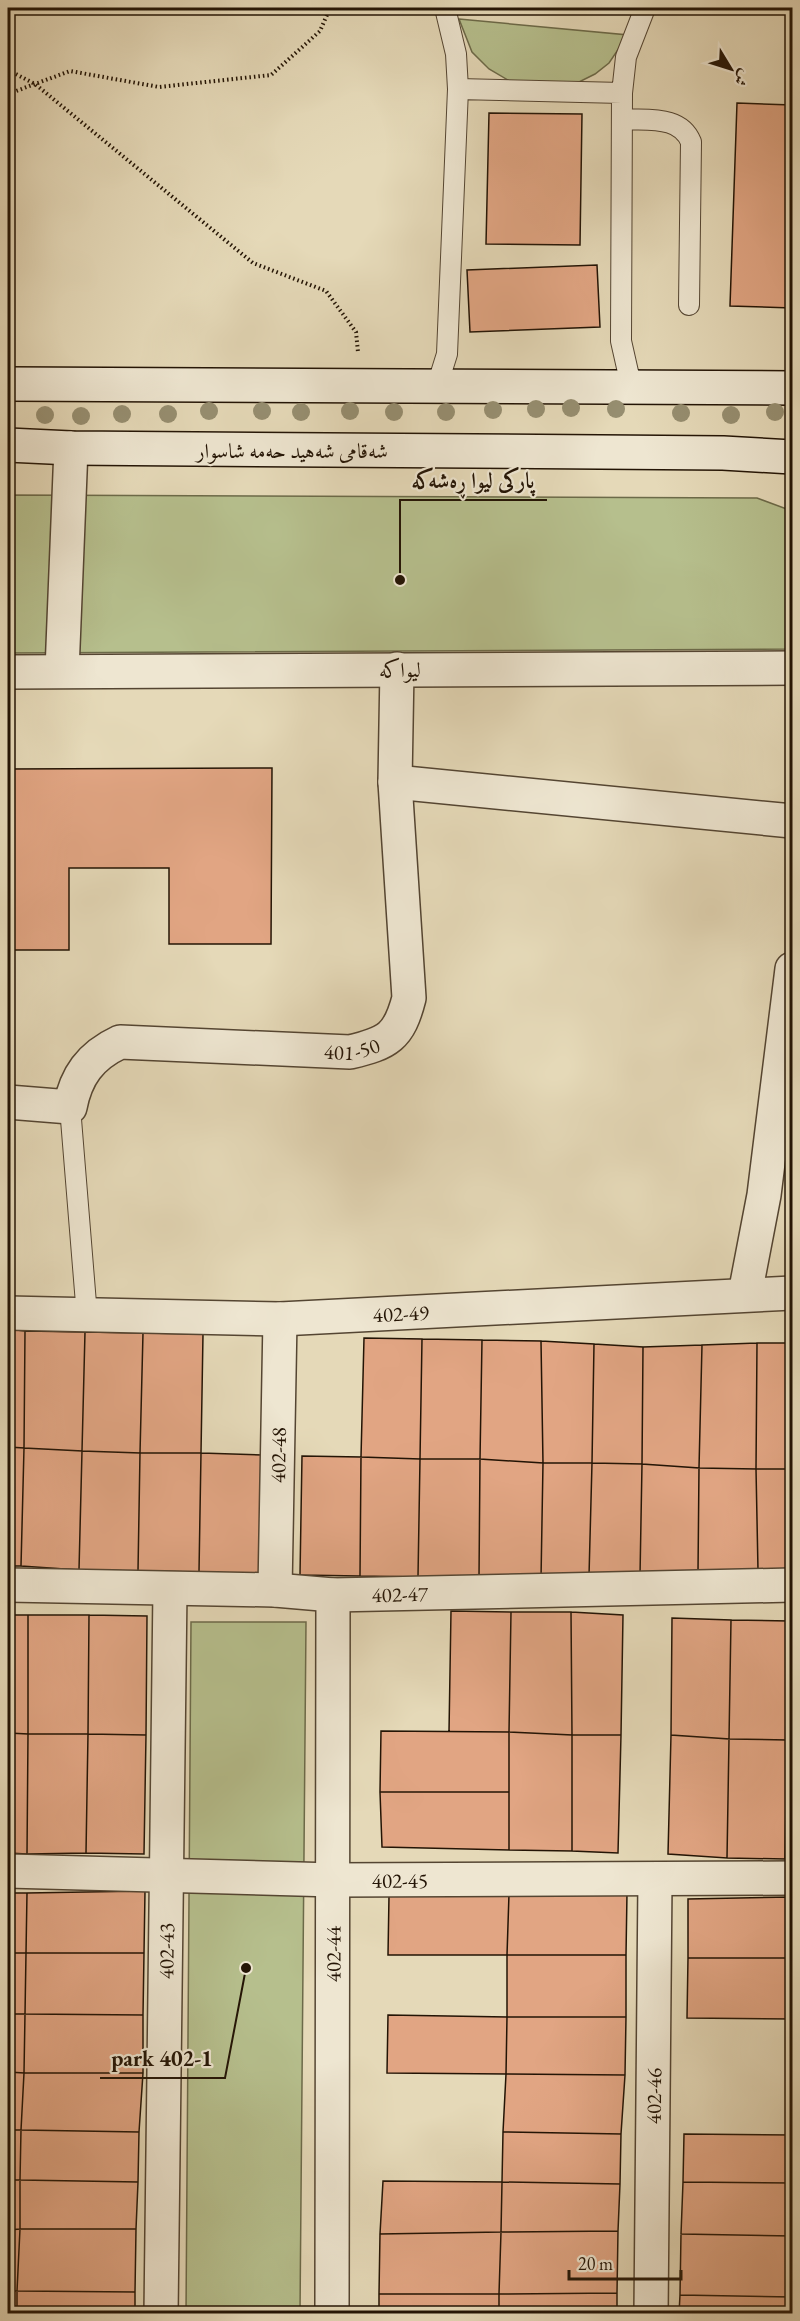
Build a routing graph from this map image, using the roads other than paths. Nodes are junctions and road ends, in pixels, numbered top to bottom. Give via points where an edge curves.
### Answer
1 (445, 8) edge
2 (645, 8) edge
3 (458, 89) junction
4 (622, 93) junction
5 (623, 119) junction
6 (689, 305) dead end
7 (8, 384) edge
8 (437, 386) junction
9 (634, 388) junction
10 (792, 388) edge
11 (8, 445) edge
12 (71, 448) junction
13 (777, 456) edge
14 (792, 471) edge
15 (792, 668) edge
16 (397, 669) junction
17 (62, 671) junction
18 (8, 672) edge
19 (395, 782) junction
20 (792, 821) edge
21 (792, 969) edge
22 (8, 1102) edge
23 (70, 1107) junction
24 (792, 1293) edge
25 (745, 1294) junction
26 (8, 1313) edge
27 (87, 1316) junction
28 (280, 1319) junction
29 (792, 1585) edge
30 (8, 1586) edge
31 (170, 1589) junction
32 (274, 1590) junction
33 (333, 1595) junction
34 (8, 1871) edge
35 (166, 1876) junction
36 (792, 1878) edge
37 (334, 1880) junction
38 (655, 1880) junction
39 (161, 2313) edge
40 (332, 2313) edge
41 (651, 2313) edge

1 - 3 lane via 456,54
2 - 4 lane via 626,57
3 - 4 lane
3 - 8 lane via 447,354
4 - 5 lane
5 - 6 lane via 670,122 687,132 692,142
5 - 9 lane via 621,340
7 - 8 street
8 - 9 street
9 - 10 street
11 - 12 street, شەقامی شەهید حەمە شاسوار
12 - 13 street, شەقامی شەهید حەمە شاسوار
12 - 17 street
13 - 14 street
15 - 16 street, لیواکە
16 - 17 street, لیواکە
16 - 19 street, 401-50
17 - 18 street, لیواکە
19 - 20 street
19 - 23 street, 401-50 via 409,998 403,1022 381,1044 350,1052 120,1042 91,1060 75,1085
21 - 25 street via 764,1195
22 - 23 street
23 - 27 lane
24 - 25 street, 402-49
25 - 28 street, 402-49
26 - 27 street, 402-49
27 - 28 street, 402-49
28 - 32 street, 402-48
29 - 33 street, 402-47
30 - 31 street, 402-47
31 - 32 street, 402-47
31 - 35 street, 402-43
32 - 33 street, 402-47
33 - 37 street, 402-44
34 - 35 street, 402-45
35 - 37 street, 402-45
35 - 39 street, 402-43
36 - 38 street, 402-45
37 - 38 street, 402-45
37 - 40 street, 402-44
38 - 41 street, 402-46

